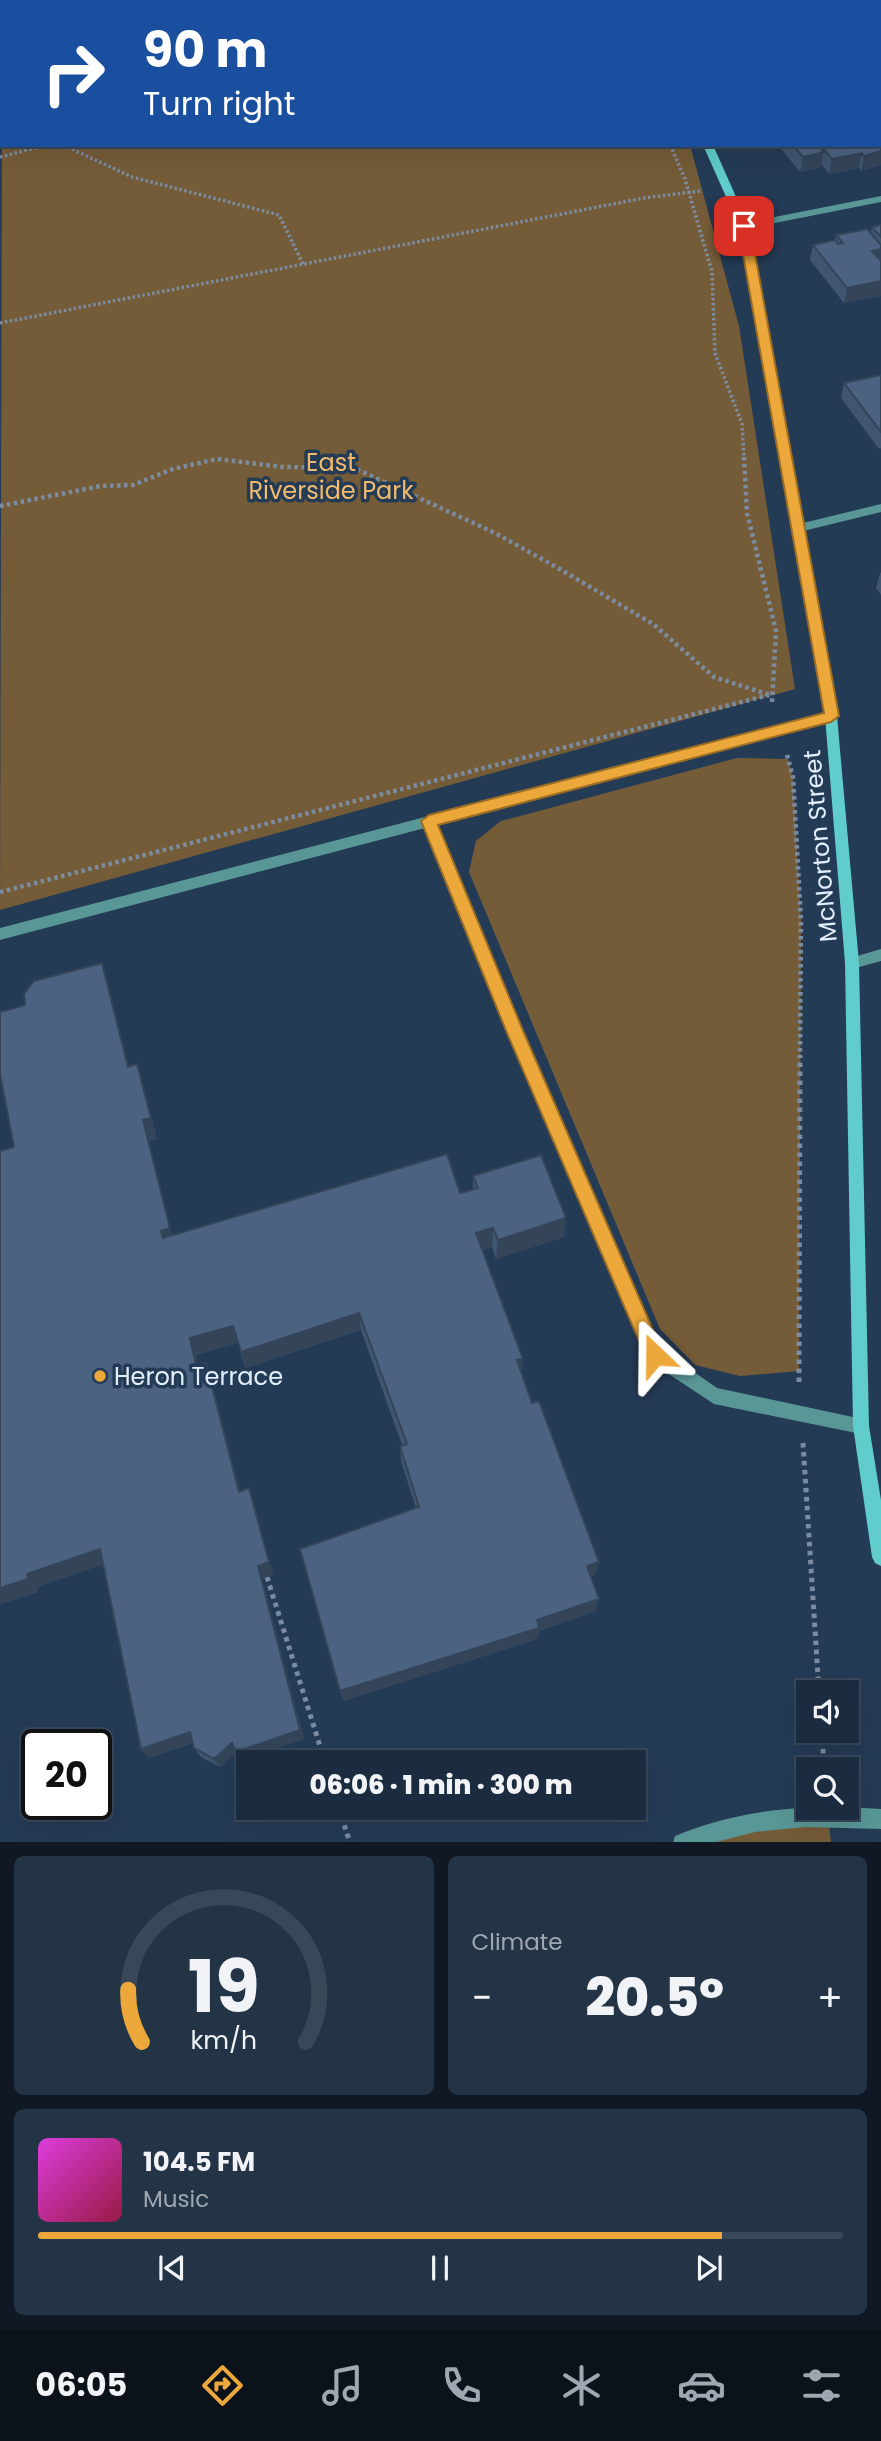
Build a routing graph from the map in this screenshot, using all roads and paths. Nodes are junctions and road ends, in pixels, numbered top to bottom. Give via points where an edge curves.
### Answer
1 (39, 147) edge
2 (68, 147) edge
3 (671, 147) edge
4 (709, 147) edge
5 (0, 157) edge
6 (729, 188) junction
7 (689, 193) junction
8 (881, 199) edge
9 (744, 226) junction
10 (303, 264) junction
11 (0, 323) edge
12 (0, 506) edge
13 (881, 508) edge
14 (799, 527) junction
15 (770, 695) junction
16 (831, 716) junction
17 (779, 730) junction
18 (429, 821) junction
19 (0, 892) edge
20 (0, 934) edge
21 (881, 955) edge
22 (852, 962) junction
23 (801, 1414) junction
24 (861, 1426) junction
25 (881, 1557) edge
26 (267, 1577) edge
27 (818, 1680) edge
28 (321, 1750) edge
29 (881, 1819) edge
30 (343, 1820) edge
31 (350, 1842) edge
32 (684, 1842) edge

1 - 5 path
2 - 10 path via 132,177 279,215
3 - 7 path
4 - 6 street, McNorton Street
6 - 7 path
6 - 9 street, McNorton Street
7 - 10 path
7 - 15 path via 712,272 715,353 742,424 747,513 776,631
8 - 9 street
9 - 14 street, McNorton Street
10 - 11 path
12 - 15 path via 101,486 133,485 217,459 283,467 354,468 495,533 558,568 653,624 714,677
13 - 14 street
14 - 16 street, McNorton Street
15 - 17 path
15 - 19 path
16 - 17 street
16 - 22 street, McNorton Street
17 - 18 street
17 - 23 path via 793,777 801,921
18 - 20 street
18 - 23 street via 655,1355 714,1396
21 - 22 street
22 - 24 street, McNorton Street
23 - 24 street
23 - 27 path
24 - 25 street, McNorton Street
26 - 28 path
29 - 32 street via 828,1814 719,1828
30 - 31 path

